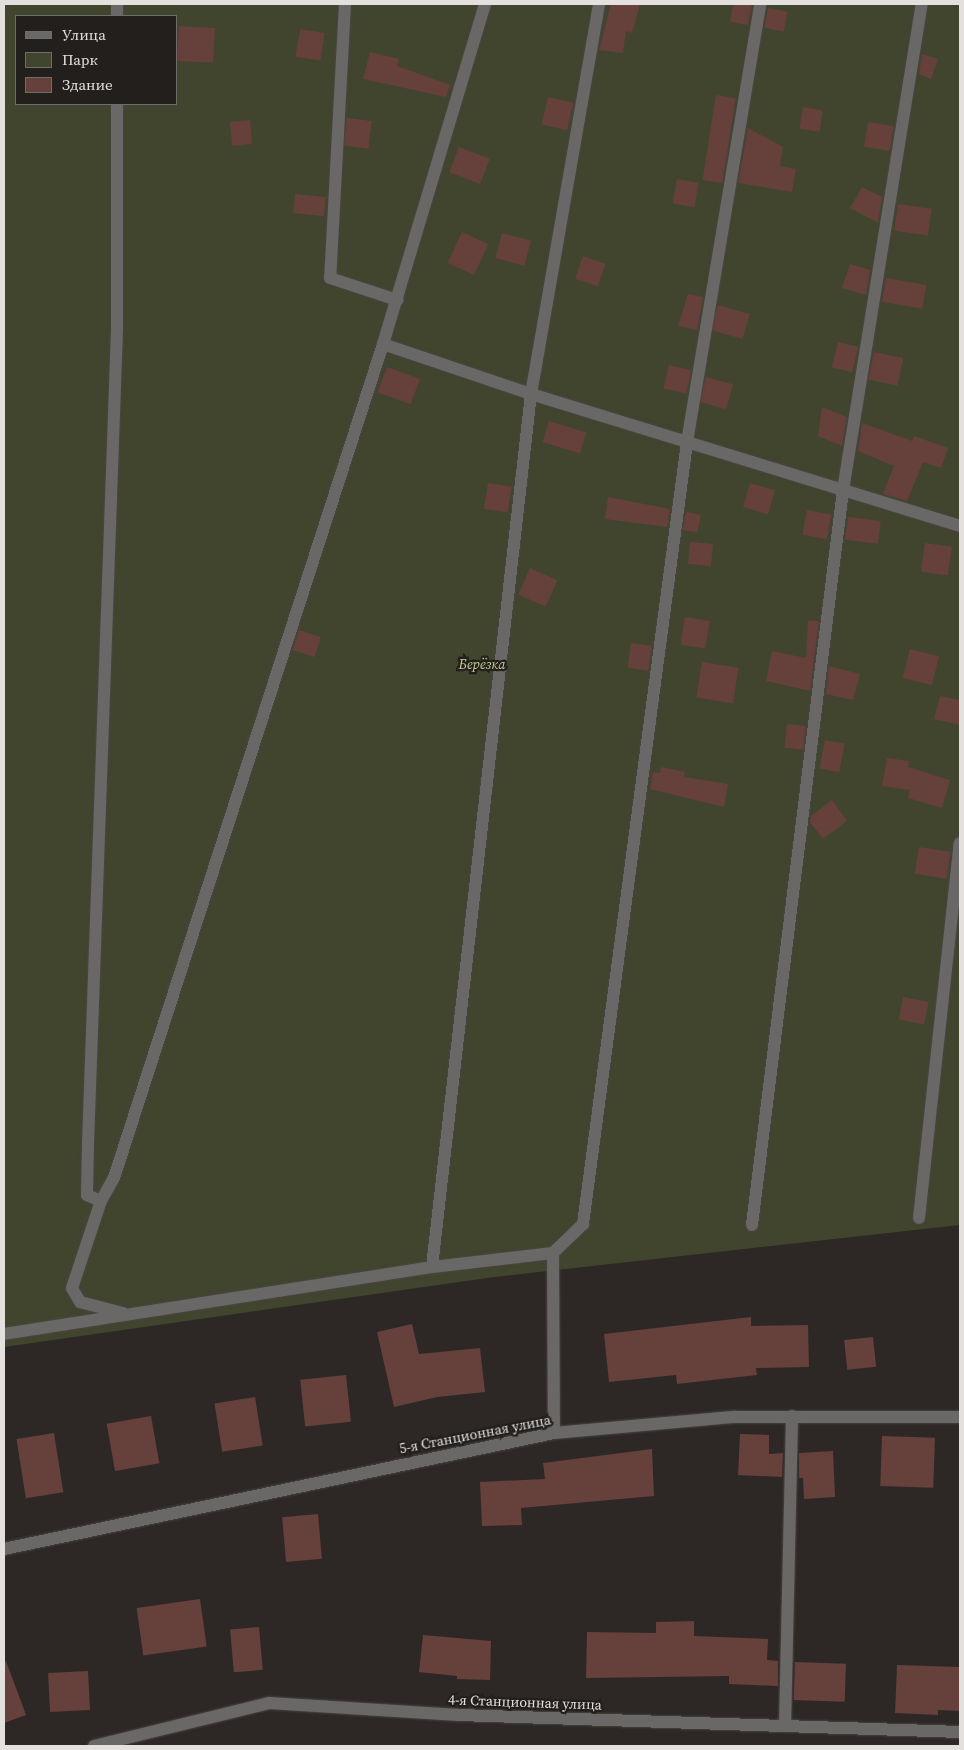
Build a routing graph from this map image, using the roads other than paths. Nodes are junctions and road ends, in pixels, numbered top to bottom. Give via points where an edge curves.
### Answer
1 (345, 4) edge
2 (485, 4) edge
3 (599, 4) edge
4 (760, 4) edge
5 (922, 4) edge
6 (117, 105) edge
7 (397, 300) junction
8 (383, 344) junction
9 (531, 394) junction
10 (687, 442) junction
11 (843, 490) junction
12 (960, 526) edge
13 (960, 842) edge
14 (101, 1201) junction
15 (920, 1218) dead end
16 (752, 1225) dead end
17 (553, 1253) junction
18 (432, 1267) junction
19 (123, 1314) junction
20 (4, 1334) edge
21 (792, 1416) junction
22 (960, 1418) edge
23 (554, 1433) junction
24 (4, 1549) edge
25 (785, 1726) junction
26 (960, 1732) edge
27 (94, 1746) edge

1 - 7 street via 330,278
2 - 7 street
3 - 9 street
4 - 10 street
5 - 11 street
6 - 14 street via 116,328 87,1194
7 - 8 street
8 - 9 street
8 - 14 street via 114,1178
9 - 10 street
9 - 18 street
10 - 11 street
10 - 17 street via 583,1224
11 - 12 street
11 - 16 street
13 - 15 street
14 - 19 street via 72,1288 80,1302
17 - 18 street
17 - 23 street
18 - 19 street
19 - 20 street
21 - 22 street, 5-я Станционная улица
21 - 23 street, 5-я Станционная улица via 735,1417
21 - 25 street
23 - 24 street, 5-я Станционная улица
25 - 26 street, 4-я Станционная улица
25 - 27 street, 4-я Станционная улица via 459,1715 269,1703

